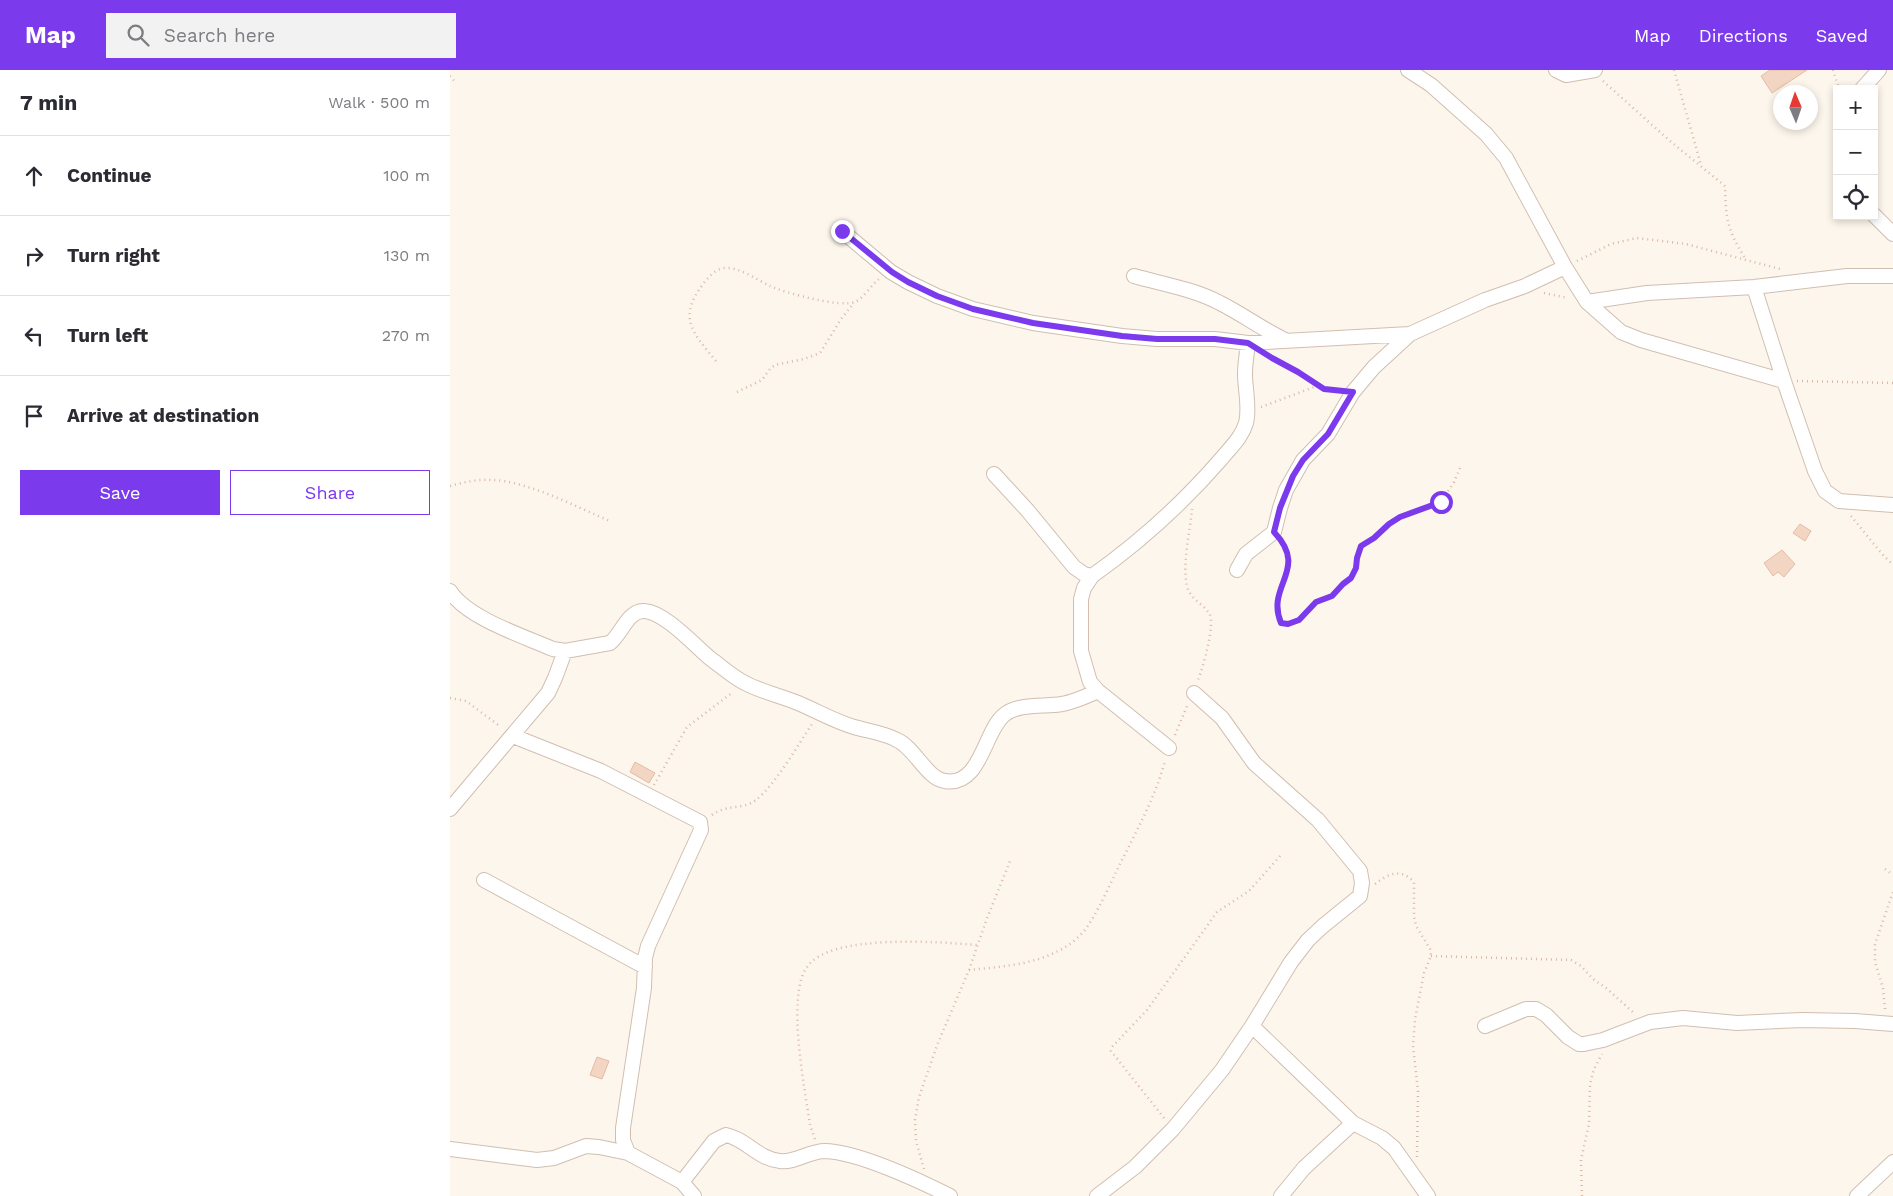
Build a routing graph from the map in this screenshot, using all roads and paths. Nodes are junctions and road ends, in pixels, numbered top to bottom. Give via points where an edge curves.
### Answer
1 (1408, 70) edge
2 (1556, 70) edge
3 (1674, 70) edge
4 (1833, 70) edge
5 (1880, 70) edge
6 (1594, 71) edge
7 (450, 76) edge
8 (456, 82) dead end
9 (1838, 85) edge
10 (1866, 85) edge
11 (1702, 166) junction
12 (1878, 219) edge
13 (842, 231) dead end
14 (1893, 234) edge
15 (1746, 259) junction
16 (1565, 267) junction
17 (1780, 270) dead end
18 (892, 272) junction
19 (1134, 276) dead end
20 (1893, 276) edge
21 (1525, 286) junction
22 (1754, 287) junction
23 (1587, 302) junction
24 (854, 303) junction
25 (1410, 334) junction
26 (1288, 341) junction
27 (1248, 343) junction
28 (716, 361) dead end
29 (1784, 381) junction
30 (1893, 383) edge
31 (1318, 386) junction
32 (737, 392) dead end
33 (1353, 392) junction
34 (1247, 415) junction
35 (1461, 466) dead end
36 (994, 474) dead end
37 (450, 486) edge
38 (1193, 489) junction
39 (1839, 501) junction
40 (1893, 505) edge
41 (610, 521) dead end
42 (1274, 532) junction
43 (1893, 564) edge
44 (1237, 570) dead end
45 (1092, 576) junction
46 (450, 591) edge
47 (564, 651) junction
48 (745, 683) junction
49 (1098, 691) junction
50 (1194, 693) junction
51 (450, 698) edge
52 (819, 714) junction
53 (512, 736) junction
54 (1169, 748) junction
55 (648, 794) junction
56 (450, 809) edge
57 (700, 822) junction
58 (1281, 855) dead end
59 (1010, 861) dead end
60 (1885, 869) dead end
61 (1893, 875) edge
62 (484, 880) dead end
63 (1893, 892) edge
64 (1360, 896) junction
65 (977, 945) junction
66 (1432, 956) junction
67 (645, 967) junction
68 (969, 970) junction
69 (1646, 1023) junction
70 (1890, 1024) edge
71 (1252, 1026) junction
72 (1486, 1026) dead end
73 (1613, 1036) junction
74 (1353, 1123) junction
75 (1173, 1129) junction
76 (450, 1148) edge
77 (825, 1151) junction
78 (628, 1152) junction
79 (1893, 1162) edge
80 (1416, 1178) junction
81 (682, 1182) junction
82 (929, 1186) junction
83 (694, 1196) edge
84 (950, 1196) edge
85 (1097, 1196) edge
86 (1281, 1196) edge
87 (1428, 1196) edge
88 (1582, 1196) edge
89 (1857, 1196) edge

1 - 16 street via 1432,85 1486,134 1506,158
2 - 6 street via 1566,75
3 - 11 path
4 - 9 path
5 - 10 street
6 - 11 path via 1670,142
7 - 8 path
11 - 15 path via 1725,186 1726,217 1732,237
12 - 14 street
13 - 18 street
15 - 16 path via 1686,244 1637,238 1611,244
15 - 17 path
16 - 21 street
16 - 23 street
18 - 24 path via 878,279
18 - 27 street via 937,296 973,309 1033,323 1122,336
19 - 26 street via 1206,296
20 - 22 street via 1847,276
21 - 23 path
21 - 25 street
22 - 23 street via 1647,293
22 - 29 street
23 - 29 street via 1621,332
24 - 28 path via 789,294 734,269 718,270 693,296 690,307 690,320 696,337
24 - 32 path via 820,352 775,365 762,380
25 - 26 street
25 - 33 street via 1374,367
26 - 27 street
27 - 31 path
27 - 34 street via 1245,372
29 - 30 path
29 - 39 street via 1815,471 1825,491
31 - 33 path via 1332,391
31 - 34 path via 1277,399
33 - 42 street via 1328,434 1303,460 1293,476
34 - 38 street via 1240,437
35 - 42 path via 1441,502 1400,517 1361,546 1351,578 1332,596 1316,602 1299,620 1288,624 1281,623 1276,606 1289,568 1289,557
36 - 45 street via 1074,567
37 - 41 path via 472,480 494,480 528,487
38 - 45 street via 1131,548
38 - 50 path via 1187,586 1212,621
39 - 40 street
39 - 43 path
42 - 44 street via 1246,554
45 - 49 street via 1081,598 1081,651 1090,682
46 - 47 street via 462,606 475,614 552,649
47 - 48 street via 610,643 637,612 645,611 667,621 712,660
47 - 53 street via 548,693
48 - 52 street
48 - 55 path via 687,727
49 - 52 street via 1065,704 1017,709 1003,715 981,757 968,774 958,780 944,782 898,740
49 - 54 street
50 - 54 path
50 - 64 street via 1222,718 1254,763 1318,820 1360,870
51 - 53 path via 472,704
52 - 57 path via 781,770 755,801 723,808
53 - 55 street via 601,770
53 - 56 street
54 - 68 path via 1159,785 1102,903 1086,928 1071,944 1038,959
55 - 57 street
57 - 67 street via 701,830 648,946
58 - 75 path via 1249,891 1217,912 1147,1010 1112,1046 1111,1051
59 - 65 path
60 - 61 path
62 - 67 street
63 - 70 path via 1874,949
64 - 66 path via 1387,875 1399,873 1408,876 1414,882 1416,926
64 - 71 street via 1308,940
65 - 68 path
65 - 77 path via 866,944 819,955 807,967 800,985 797,1011 810,1125 815,1141
66 - 69 path via 1572,960
66 - 80 path via 1424,973 1415,1019 1418,1091
67 - 78 street via 623,1128
68 - 82 path via 919,1098 916,1141
69 - 70 street via 1683,1018 1737,1023 1802,1020
69 - 73 street
71 - 74 street
71 - 75 street via 1222,1070
72 - 73 street via 1529,1008 1546,1015 1579,1044
73 - 88 path via 1594,1069 1590,1084 1589,1124 1581,1160
74 - 80 street via 1394,1148
74 - 86 street via 1304,1168
75 - 85 street via 1135,1167
76 - 78 street via 538,1160 554,1158 586,1146
77 - 81 street via 781,1161 765,1157 740,1140 726,1135 714,1141
77 - 82 street via 861,1158
78 - 81 street
79 - 89 street
80 - 87 street
81 - 83 street
82 - 84 street

